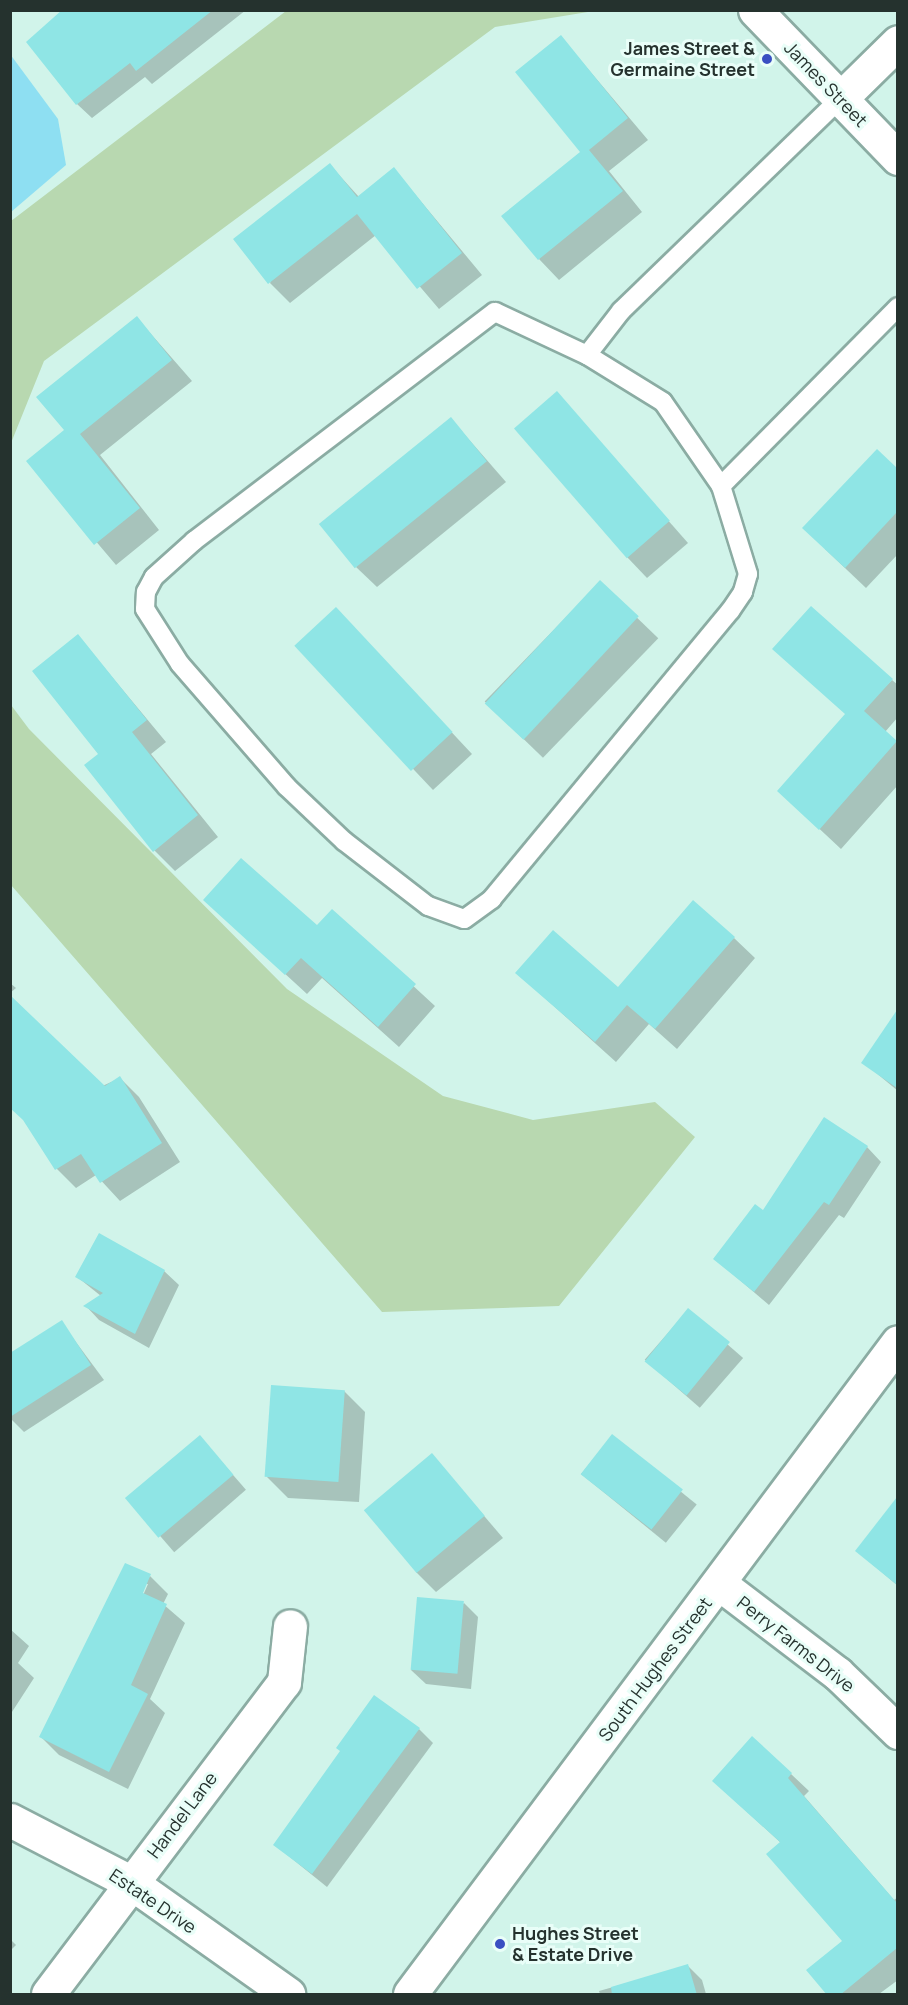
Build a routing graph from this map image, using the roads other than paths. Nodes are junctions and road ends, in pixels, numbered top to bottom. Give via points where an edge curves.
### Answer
1 (755, 10) edge
2 (897, 42) edge
3 (840, 99) junction
4 (897, 158) edge
5 (897, 307) edge
6 (587, 355) junction
7 (721, 486) junction
8 (897, 1342) edge
9 (720, 1584) junction
10 (290, 1626) dead end
11 (897, 1732) edge
12 (10, 1820) edge
13 (130, 1882) junction
14 (48, 1995) edge
15 (288, 1995) edge
16 (411, 1995) edge

1 - 3 street, James Street
2 - 3 street
3 - 4 street, James Street
3 - 6 lane via 621,311
5 - 7 lane
6 - 7 lane via 663,402
6 - 7 lane via 495,312 194,541 154,577 146,592 145,609 180,664 287,787 344,842 428,906 464,919 492,899 743,592 748,574
8 - 9 street, South Hughes Street
9 - 11 street, Perry Farms Drive via 837,1673
9 - 16 street, South Hughes Street
10 - 13 street, Handel Lane via 284,1682
12 - 13 street, Estate Drive
13 - 14 street, Handel Lane
13 - 15 street, Estate Drive

